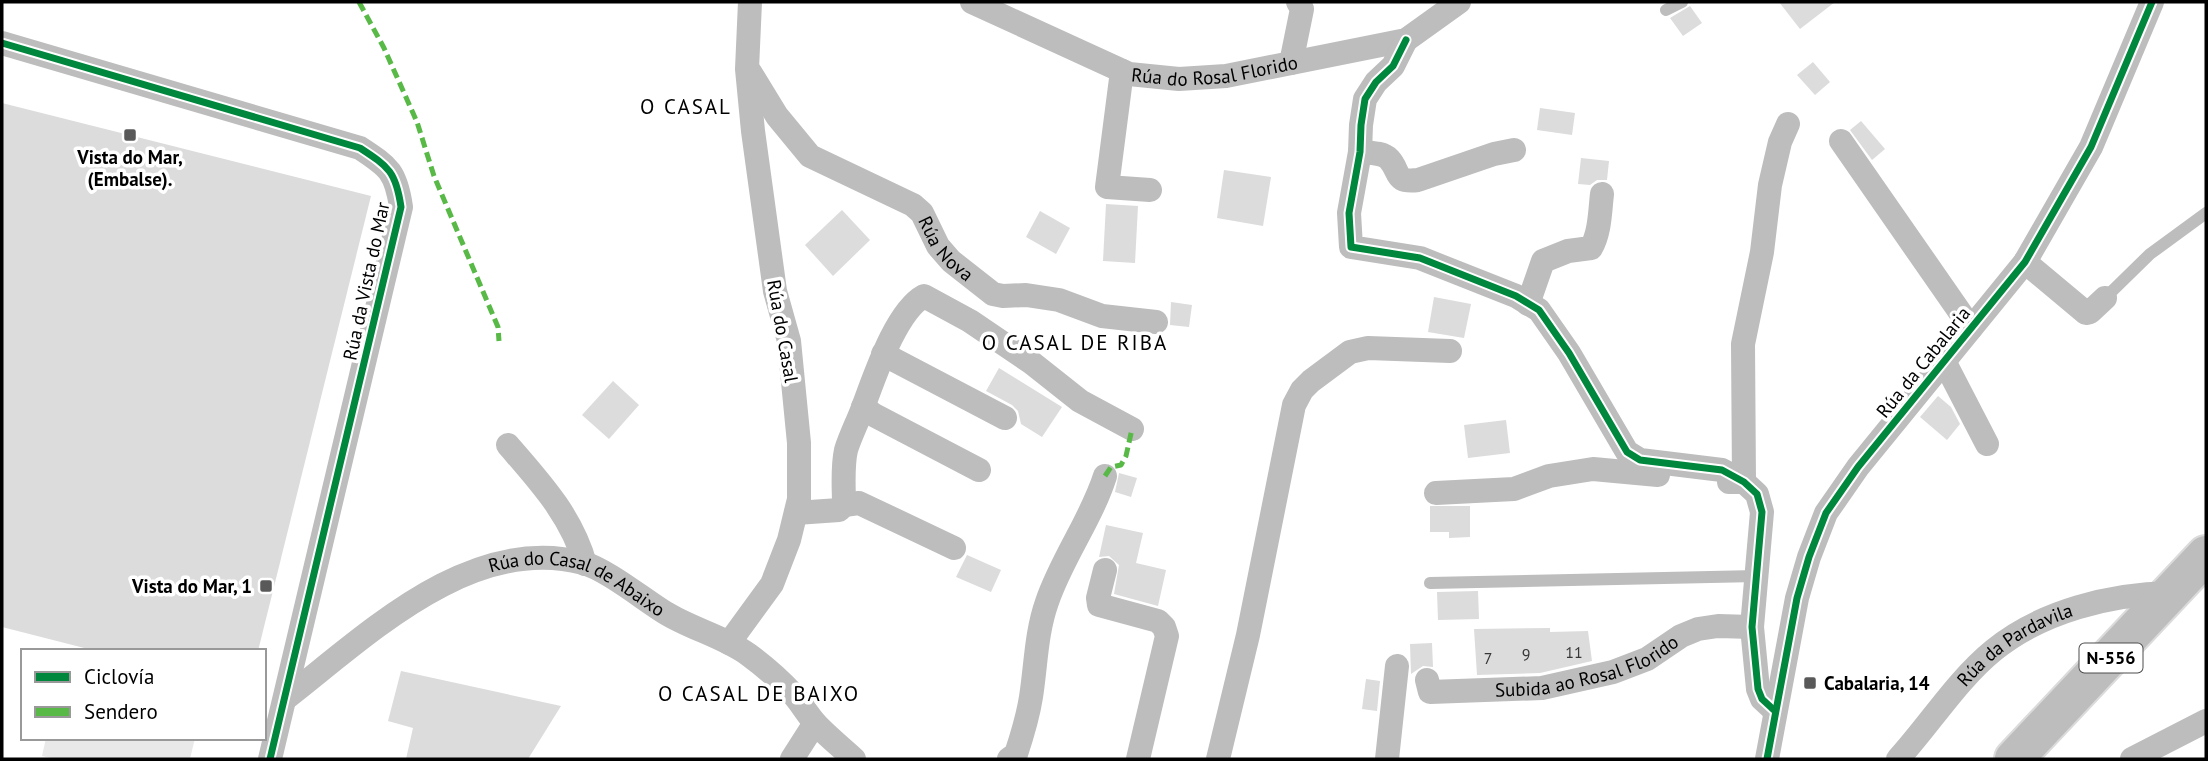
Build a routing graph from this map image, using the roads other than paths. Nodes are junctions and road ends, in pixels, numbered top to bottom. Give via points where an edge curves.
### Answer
1 (749, 2) edge
2 (972, 2) edge
3 (1298, 2) edge
4 (1459, 2) edge
5 (1682, 2) edge
6 (2152, 2) edge
7 (1666, 10) dead end
8 (1406, 40) junction
9 (2, 43) edge
10 (1291, 63) junction
11 (747, 69) junction
12 (1122, 71) junction
13 (1788, 124) dead end
14 (1842, 141) dead end
15 (1514, 150) dead end
16 (1360, 152) junction
17 (1150, 190) dead end
18 (1602, 194) dead end
19 (2206, 214) edge
20 (2025, 262) junction
21 (2105, 298) joint
22 (1528, 304) junction
23 (1156, 322) dead end
24 (1971, 328) junction
25 (1450, 351) dead end
26 (883, 354) junction
27 (1944, 361) junction
28 (863, 407) junction
29 (1005, 418) dead end
30 (1132, 429) dead end
31 (1987, 444) dead end
32 (508, 445) dead end
33 (979, 470) dead end
34 (1105, 476) dead end
35 (1744, 482) junction
36 (1436, 493) dead end
37 (844, 505) junction
38 (796, 513) junction
39 (954, 548) dead end
40 (585, 564) junction
41 (1105, 570) dead end
42 (2195, 570) edge
43 (1757, 576) junction
44 (1430, 583) dead end
45 (1752, 627) junction
46 (729, 643) junction
47 (1397, 666) dead end
48 (1427, 680) dead end
49 (286, 698) junction
50 (1775, 711) junction
51 (2206, 721) edge
52 (815, 723) junction
53 (270, 759) edge
54 (792, 759) edge
55 (854, 759) edge
56 (1009, 759) edge
57 (1138, 759) edge
58 (1219, 759) edge
59 (1387, 759) edge
60 (1767, 759) edge
61 (1898, 759) edge
62 (2014, 759) edge
63 (2132, 759) edge

1 - 11 street, Rúa do Casal
2 - 12 street, Rúa do Rosal Florido
3 - 10 street via 1302,9
4 - 8 street, Rúa do Rosal Florido
5 - 7 lane
6 - 20 street, Rúa da Cabalaria via 2091,147
8 - 10 street, Rúa do Rosal Florido
8 - 16 street via 1393,66 1364,99
9 - 49 street, Rúa da Vista do Mar via 360,148 385,164 398,184 401,207
10 - 12 street, Rúa do Rosal Florido via 1226,76 1179,79
11 - 23 street, Rúa Nova via 777,117 810,156 913,205 944,254 983,288 1003,296 1059,300 1102,316
11 - 38 street, Rúa do Casal via 775,291 789,341 799,443
12 - 17 street via 1107,187
13 - 35 street via 1770,185 1743,344
14 - 24 street
15 - 16 street via 1408,181 1396,174 1389,159
16 - 22 street via 1349,213 1351,247 1420,258
18 - 22 street via 1594,244 1543,261
19 - 21 lane via 2150,254
20 - 21 street via 2087,313
20 - 24 street, Rúa da Cabalaria
22 - 35 street via 1539,310 1557,335 1627,452 1640,460 1722,470
24 - 27 street, Rúa da Cabalaria
25 - 58 street via 1368,348 1350,352 1302,390 1294,405
26 - 28 street
26 - 29 street
26 - 30 street via 916,300 931,298 1032,363 1080,401
27 - 31 street
27 - 50 street, Rúa da Cabalaria via 1826,513 1797,598
28 - 33 street
28 - 37 street via 846,450
32 - 40 street via 567,519
34 - 56 street via 1046,604 1031,699 1016,754
35 - 36 street via 1593,469 1549,476 1514,489
35 - 43 street via 1758,494 1762,512
37 - 38 street via 839,510
37 - 39 street via 859,503
38 - 46 street, Rúa do Casal via 772,584
40 - 46 street, Rúa do Casal de Abaixo via 679,622
40 - 49 street, Rúa do Casal de Abaixo via 525,559 461,575 412,602
41 - 57 street via 1099,605 1158,621 1167,636
42 - 61 street, Rúa da Pardavila via 2140,593 2066,613 2027,629 1994,650
42 - 62 main road, N-556
43 - 44 lane
43 - 45 street
45 - 48 street, Subida ao Rosal Florido via 1699,629 1624,668 1542,688 1430,692
45 - 50 street via 1758,689
46 - 52 street, Rúa do Casal de Abaixo via 793,694
47 - 59 street
49 - 53 street, Rúa da Vista do Mar
50 - 60 street, Rúa da Cabalaria
51 - 63 street
52 - 54 street
52 - 55 street, Rúa do Casal de Abaixo

